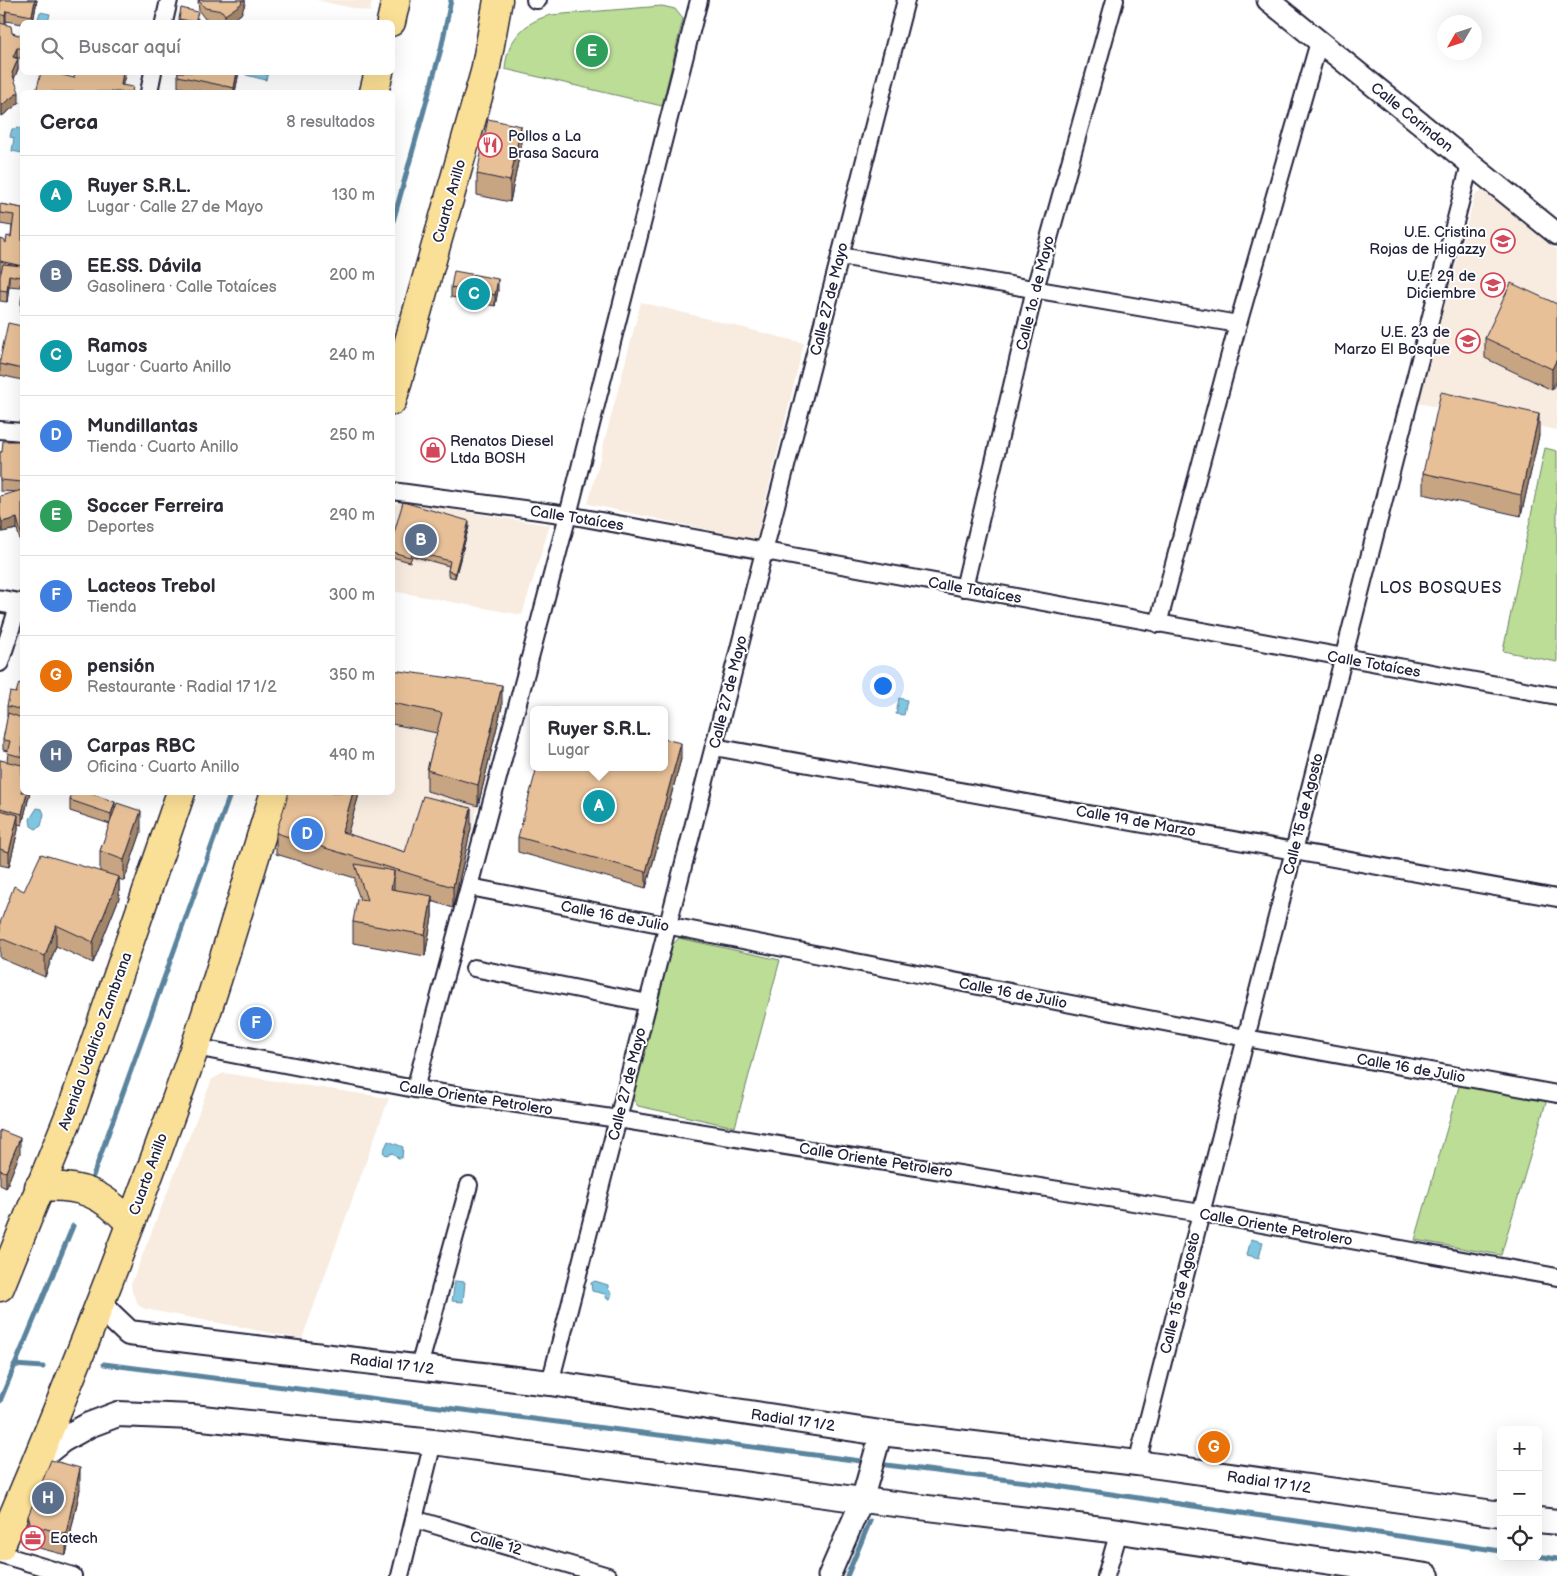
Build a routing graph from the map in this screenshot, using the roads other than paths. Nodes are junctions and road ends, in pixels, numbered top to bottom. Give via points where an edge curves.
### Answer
1 (169, 0) edge
2 (396, 0) edge
3 (498, 0) edge
4 (699, 0) edge
5 (906, 0) edge
6 (1115, 0) edge
7 (1268, 0) edge
8 (164, 20) edge
9 (391, 20) edge
10 (1319, 42) junction
11 (152, 75) edge
12 (378, 75) edge
13 (149, 90) edge
14 (374, 90) edge
15 (1470, 164) junction
16 (1557, 234) edge
17 (840, 256) junction
18 (1035, 289) junction
19 (1238, 324) junction
20 (395, 390) edge
21 (0, 430) edge
22 (20, 432) edge
23 (395, 491) edge
24 (568, 516) junction
25 (764, 552) junction
26 (964, 588) junction
27 (14, 603) edge
28 (1158, 624) junction
29 (1343, 658) junction
30 (0, 663) edge
31 (1557, 696) edge
32 (714, 747) junction
33 (181, 795) edge
34 (274, 795) edge
35 (1294, 850) junction
36 (470, 887) junction
37 (1557, 898) edge
38 (668, 926) junction
39 (474, 968) dead end
40 (648, 1003) junction
41 (1246, 1038) junction
42 (195, 1047) junction
43 (415, 1090) junction
44 (1557, 1094) edge
45 (618, 1118) junction
46 (470, 1185) dead end
47 (39, 1187) junction
48 (1201, 1213) junction
49 (121, 1214) junction
50 (1557, 1277) edge
51 (0, 1287) edge
52 (101, 1300) junction
53 (419, 1367) junction
54 (550, 1383) junction
55 (881, 1433) junction
56 (433, 1442) junction
57 (38, 1459) junction
58 (1137, 1463) junction
59 (11, 1499) edge
60 (862, 1500) junction
61 (1497, 1513) edge
62 (414, 1519) junction
63 (1542, 1520) edge
64 (1557, 1522) edge
65 (1119, 1531) junction
66 (0, 1547) edge
67 (0, 1554) edge
68 (73, 1576) edge
69 (400, 1576) edge
70 (608, 1576) edge
71 (829, 1576) edge
72 (1106, 1576) edge
73 (1427, 1576) edge

1 - 8 street
2 - 9 highway
3 - 20 highway, Cuarto Anillo via 485,72
4 - 24 street
5 - 17 street, Calle 27 de Mayo
6 - 18 street, Calle 1o. de Mayo
7 - 10 street, Calle Corindon
10 - 15 street, Calle Corindon
10 - 19 street
11 - 13 street
12 - 14 highway
15 - 16 street, Calle Corindon
15 - 29 street, Calle 15 de Agosto
17 - 18 street
17 - 25 street, Calle 27 de Mayo
18 - 19 street
18 - 26 street, Calle 1o. de Mayo
19 - 28 street
21 - 22 street
23 - 24 street, Calle Totaíces
24 - 25 street, Calle Totaíces
24 - 36 street via 513,696
25 - 26 street, Calle Totaíces
25 - 32 street, Calle 27 de Mayo
26 - 28 street, Calle Totaíces
27 - 30 street
28 - 29 street, Calle Totaíces
29 - 31 street, Calle Totaíces
29 - 35 street, Calle 15 de Agosto
32 - 35 street, Calle 19 de Marzo
32 - 38 street, Calle 27 de Mayo
33 - 47 highway, Avenida Udalrico Zambrana via 73,1106
34 - 42 highway, Cuarto Anillo
35 - 37 street, Calle 19 de Marzo
35 - 41 street, Calle 15 de Agosto
36 - 38 street, Calle 16 de Julio
36 - 43 street
38 - 40 street, Calle 27 de Mayo
38 - 41 street, Calle 16 de Julio
39 - 40 street
40 - 45 street, Calle 27 de Mayo
41 - 44 street, Calle 16 de Julio
41 - 48 street, Calle 15 de Agosto
42 - 43 street, Calle Oriente Petrolero
42 - 49 highway, Cuarto Anillo
43 - 45 street, Calle Oriente Petrolero
45 - 48 street, Calle Oriente Petrolero
45 - 54 street, Calle 27 de Mayo
46 - 53 street
47 - 49 highway via 69,1186 100,1197
47 - 51 highway, Avenida Udalrico Zambrana
48 - 50 street, Calle Oriente Petrolero
48 - 58 street, Calle 15 de Agosto
49 - 52 highway, Cuarto Anillo
52 - 53 main road, Radial 17 1/2 via 108,1313 129,1332
52 - 57 highway, Cuarto Anillo
53 - 54 main road, Radial 17 1/2
54 - 55 main road, Radial 17 1/2
55 - 58 main road, Radial 17 1/2
55 - 60 street
56 - 57 main road via 192,1416 118,1414 62,1440
56 - 60 main road
56 - 62 street
57 - 59 highway, Cuarto Anillo
58 - 61 main road, Radial 17 1/2
59 - 66 highway, Cuarto Anillo
60 - 65 main road
60 - 71 street
62 - 69 street
62 - 70 street, Calle 12
63 - 64 main road
65 - 72 street
65 - 73 main road
67 - 68 street

